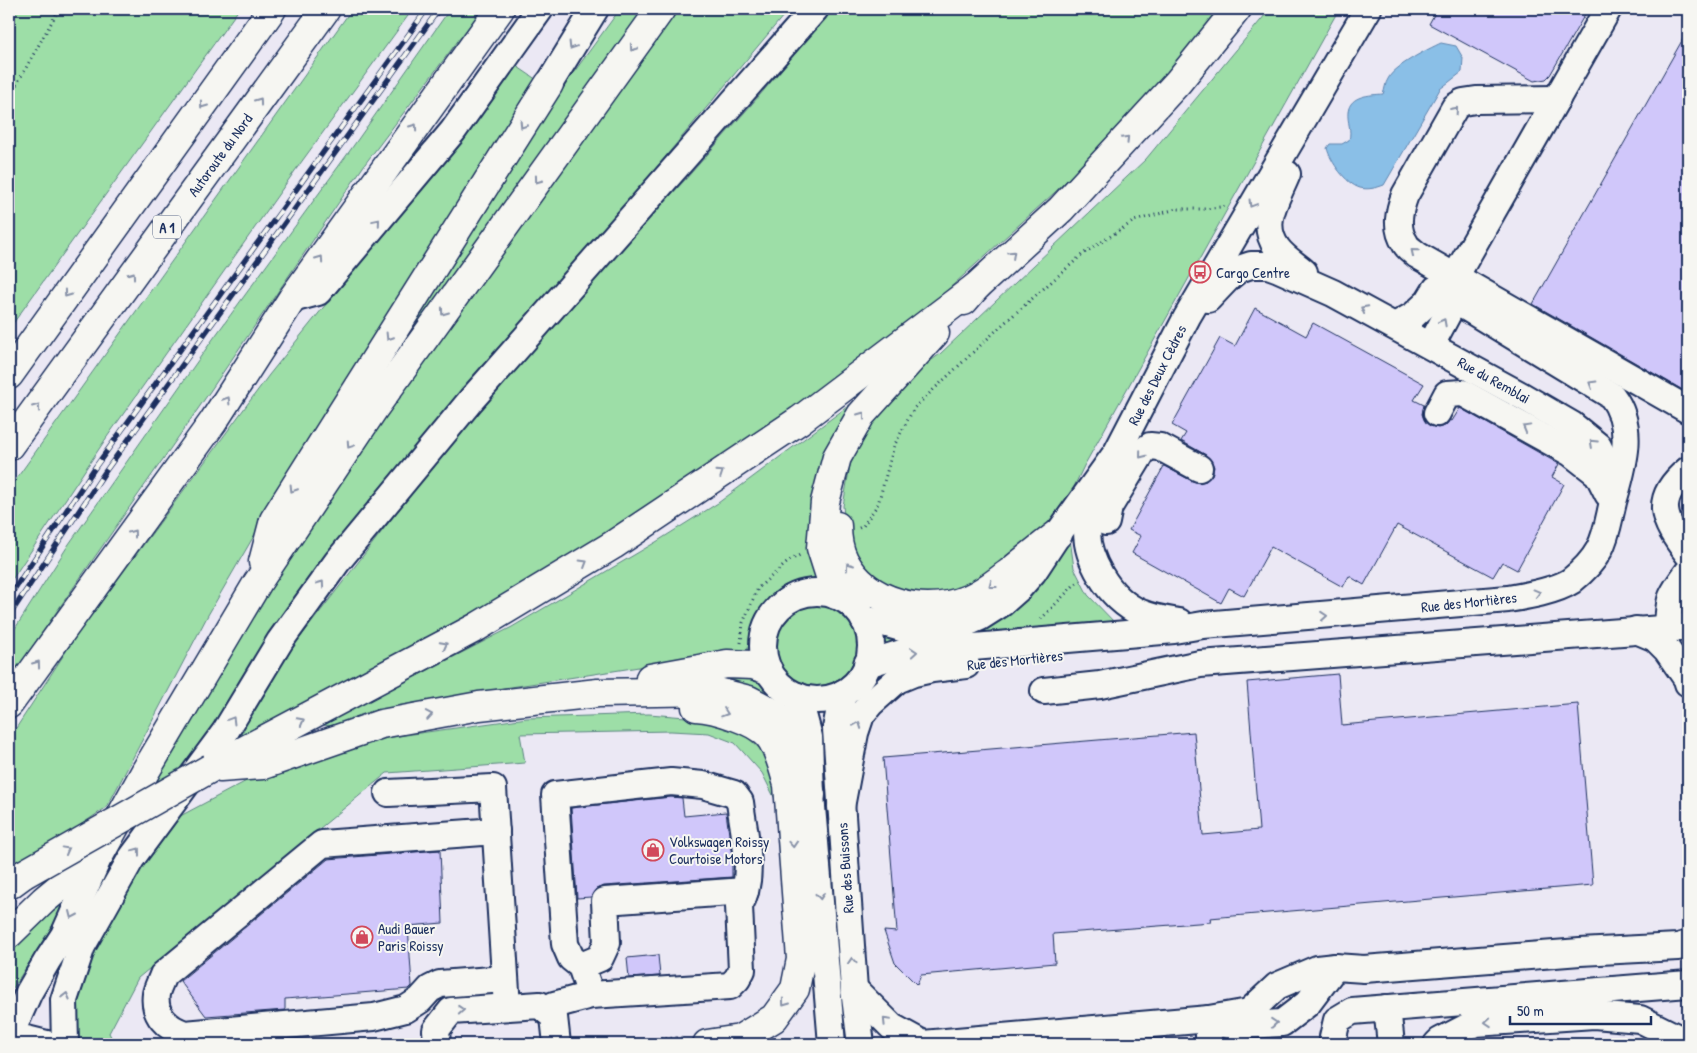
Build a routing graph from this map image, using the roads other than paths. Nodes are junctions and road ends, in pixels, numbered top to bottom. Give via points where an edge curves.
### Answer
1 (272, 9) edge
2 (326, 9) edge
3 (500, 9) edge
4 (540, 9) edge
5 (595, 9) edge
6 (662, 9) edge
7 (815, 9) edge
8 (1237, 9) edge
9 (1368, 9) edge
10 (1608, 9) edge
11 (549, 84) joint
12 (1556, 100) junction
13 (1305, 117) junction
14 (1454, 286) junction
15 (976, 288) junction
16 (1333, 293) junction
17 (292, 299) junction
18 (1187, 317) junction
19 (1395, 326) junction
20 (1431, 345) junction
21 (9, 375) edge
22 (1688, 410) edge
23 (1437, 413) dead end
24 (9, 446) edge
25 (1117, 452) junction
26 (837, 457) junction
27 (1199, 468) dead end
28 (1688, 470) edge
29 (1613, 504) junction
30 (1058, 534) junction
31 (1688, 554) edge
32 (1688, 572) edge
33 (258, 582) junction
34 (836, 595) junction
35 (1116, 595) junction
36 (864, 620) junction
37 (1275, 620) junction
38 (1203, 625) junction
39 (1678, 627) edge
40 (1636, 630) junction
41 (867, 664) junction
42 (768, 670) junction
43 (1688, 683) edge
44 (1044, 691) dead end
45 (843, 692) junction
46 (798, 696) junction
47 (556, 697) junction
48 (9, 704) edge
49 (211, 768) junction
50 (388, 793) dead end
51 (811, 795) junction
52 (841, 806) junction
53 (496, 831) junction
54 (100, 854) junction
55 (16, 880) edge
56 (745, 891) junction
57 (9, 934) edge
58 (1688, 944) edge
59 (580, 966) junction
60 (1335, 967) junction
61 (504, 978) junction
62 (1688, 984) edge
63 (854, 989) junction
64 (591, 995) junction
65 (507, 1007) junction
66 (1387, 1008) junction
67 (547, 1011) junction
68 (1216, 1026) edge
69 (9, 1038) edge
70 (1688, 1043) edge
71 (48, 1044) edge
72 (65, 1044) edge
73 (436, 1044) edge
74 (557, 1044) edge
75 (707, 1044) edge
76 (832, 1044) edge
77 (861, 1044) edge
78 (923, 1044) edge
79 (1334, 1044) edge
80 (1391, 1044) edge
81 (1437, 1044) edge

1 -> 21 main road
24 -> 2 main road, Autoroute du Nord / A 1
17 -> 3 main road
17 -> 4 street via 318,292 453,131
5 -> 11 street
6 -> 33 main road via 375,407
72 -> 7 street via 64,1000 82,946 96,920 131,859 224,732 280,641 337,562 471,400
15 -> 8 main road via 1061,209 1178,82
9 - 13 street, Rue des Deux Cèdres
10 - 12 street
11 -> 33 main road via 274,520
12 - 14 street
14 -> 12 street via 1405,244 1399,211 1405,195 1454,107 1476,100
13 - 16 street, Rue du Remblai via 1292,162 1269,216 1269,233 1277,249
13 -> 18 street, Rue des Deux Cèdres
14 - 19 street via 1436,289 1414,315
20 -> 14 street
14 - 22 street
29 -> 14 street, Rue des Mortières via 1625,461 1625,420 1620,406 1612,396 1472,312
26 -> 15 main road via 862,415
49 -> 15 main road via 477,627 613,545 800,420
16 - 18 street, Rue du Remblai via 1268,265 1251,265 1239,269
19 -> 16 street, Rue du Remblai
48 -> 17 main road via 213,422
18 - 25 street, Rue des Deux Cèdres
19 - 20 street, Rue du Remblai
29 -> 20 street, Rue du Remblai via 1609,469 1598,446 1564,420
29 -> 23 street via 1598,474 1571,453 1463,393 1447,394
25 - 30 street, Rue des Deux Cèdres
25 - 35 street via 1088,522 1090,554
30 -> 26 main road via 987,590 968,599 931,607 907,606 889,600 863,584 844,559 838,539 835,504
26 - 34 main road via 825,502 821,548
27 -> 35 street via 1160,447 1150,446 1144,451 1109,507 1104,532 1108,570
28 - 31 street via 1675,480 1666,498 1665,517
37 -> 29 street, Rue des Mortières via 1537,594 1570,582 1587,566 1599,550
30 - 36 street, Rue des Deux Cèdres via 1019,588 980,617 964,624 929,629 905,629
32 - 39 street via 1668,605
33 - 54 main road
34 - 36 street via 852,605
34 - 42 street via 804,593 789,599 776,610 763,638 763,655
35 - 38 street via 1141,614
36 - 41 street via 870,642
37 - 38 street, Rue des Mortières
52 -> 37 street, Rue des Mortières via 855,733 862,715 897,680 932,669 1207,639 1249,631
41 -> 38 street, Rue des Mortières via 902,653
39 - 40 street
40 - 43 street via 1655,638 1667,650
40 - 44 street via 1200,664 1100,685
41 - 45 street via 862,676
42 - 46 street via 781,686
42 - 47 main road via 753,665 727,664 660,678 598,683
45 - 46 street via 829,698
45 - 52 street, Rue des Buissons via 836,728
46 - 51 street, Rue des Buissons via 809,737
49 -> 47 main road via 263,765 381,724 479,706
47 - 51 main road via 714,691 749,700 777,715 795,741
47 -> 75 main road via 591,708 641,705 710,708 745,720 768,734 781,760 788,785 801,959 795,989 774,1018 740,1039
55 -> 49 main road, bridge
50 - 53 street via 493,788
51 -> 76 street, Rue des Buissons
63 -> 52 street, Rue des Buissons
53 - 61 street
53 - 61 street via 322,844 163,975 156,994 156,1008 172,1030 184,1034 374,1017 406,1009 430,988 440,984
54 - 57 main road
54 -> 69 street via 64,935 29,992
56 - 59 street via 605,901 607,943 600,958
56 - 59 street via 749,875 740,802 734,794 703,785 671,782 555,795 565,944 571,958
56 - 64 street via 739,906 742,970 730,986
58 - 60 street via 1364,969
59 - 64 street
60 - 68 street via 1317,969 1277,986 1249,1012
68 -> 60 street via 1282,1023 1308,1003
61 - 65 street
62 - 66 street
63 - 77 street, Rue des Buissons
78 -> 63 street via 892,1027
64 - 67 street
65 - 67 street via 540,1005
73 -> 65 street via 436,1030 452,1011
66 - 79 street via 1352,1011 1337,1020
66 - 80 street
67 - 74 street via 554,1017
68 - 78 street
69 - 71 street
70 -> 81 street via 1640,1019 1594,1014 1474,1023

